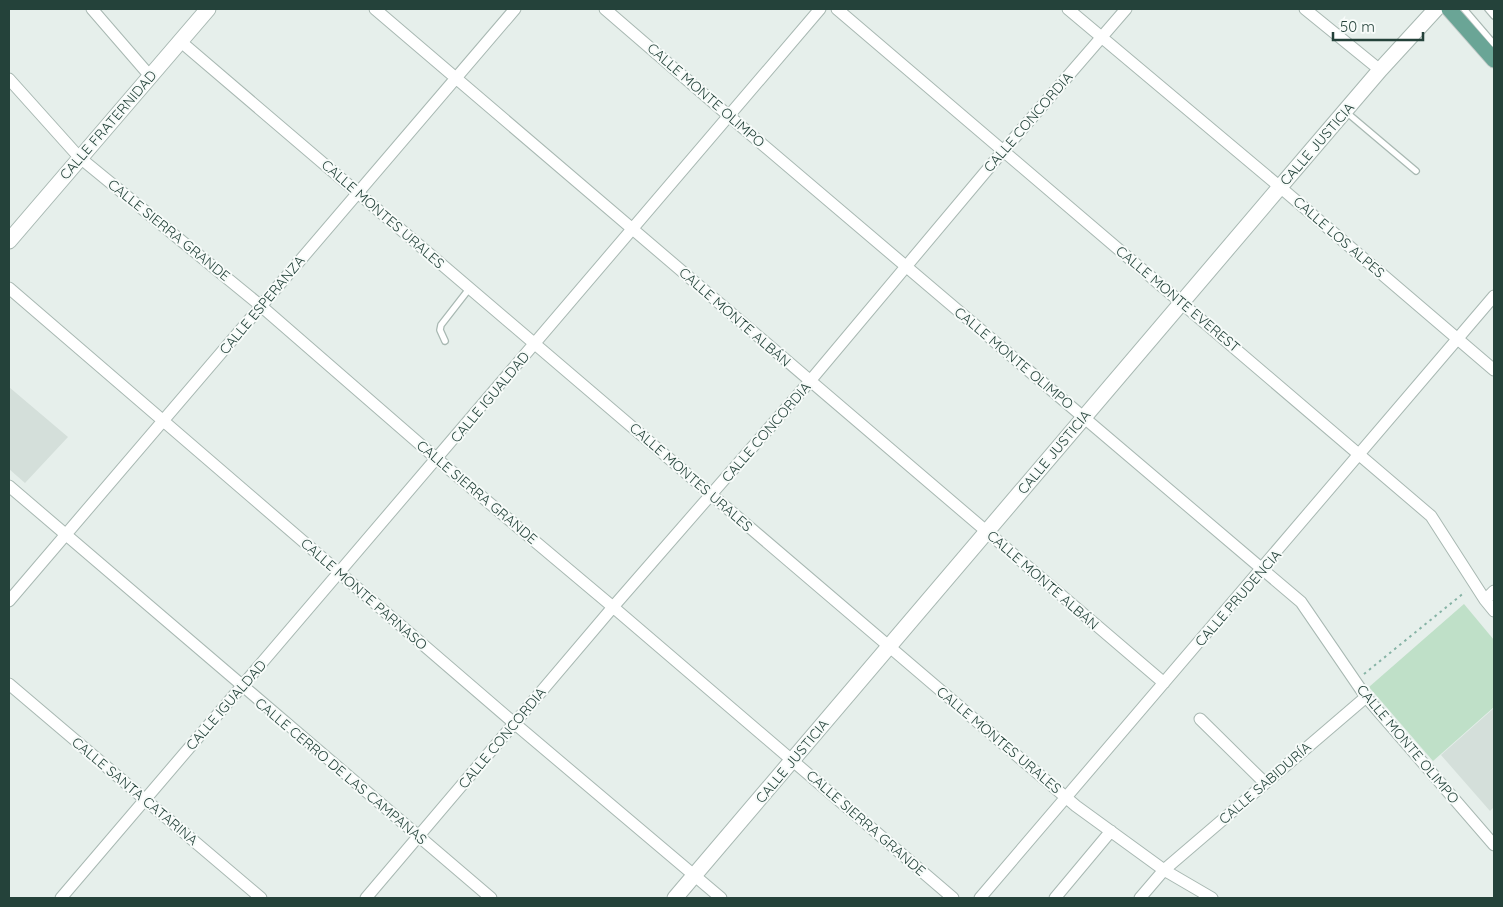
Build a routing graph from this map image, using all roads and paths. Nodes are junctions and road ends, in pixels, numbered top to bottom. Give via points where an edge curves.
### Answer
1 (92, 9) edge
2 (208, 9) edge
3 (375, 9) edge
4 (515, 9) edge
5 (605, 9) edge
6 (820, 9) edge
7 (837, 9) edge
8 (1068, 9) edge
9 (1126, 9) edge
10 (1305, 9) edge
11 (1436, 9) edge
12 (1449, 9) edge
13 (1464, 9) edge
14 (1488, 9) edge
15 (1494, 16) edge
16 (1102, 37) junction
17 (180, 42) junction
18 (1494, 44) edge
19 (1494, 60) edge
20 (1380, 70) junction
21 (150, 76) junction
22 (456, 78) junction
23 (9, 79) edge
24 (1346, 111) junction
25 (729, 116) junction
26 (1002, 151) junction
27 (80, 157) junction
28 (1416, 171) dead end
29 (1280, 187) junction
30 (358, 192) junction
31 (632, 229) junction
32 (9, 241) edge
33 (906, 266) junction
34 (9, 288) edge
35 (469, 289) junction
36 (1494, 296) edge
37 (1182, 302) junction
38 (261, 306) junction
39 (1458, 339) junction
40 (445, 341) dead end
41 (535, 344) junction
42 (1494, 370) edge
43 (810, 381) junction
44 (1084, 417) junction
45 (163, 421) junction
46 (1360, 454) junction
47 (437, 459) junction
48 (9, 486) edge
49 (712, 495) junction
50 (986, 531) junction
51 (65, 536) junction
52 (1262, 569) junction
53 (340, 573) junction
54 (1474, 584) junction
55 (1494, 592) edge
56 (1485, 600) junction
57 (9, 601) edge
58 (613, 607) junction
59 (1494, 611) edge
60 (889, 646) junction
61 (1356, 681) junction
62 (1164, 683) junction
63 (9, 684) edge
64 (242, 686) junction
65 (1366, 697) junction
66 (1200, 719) dead end
67 (514, 723) junction
68 (792, 760) junction
69 (1265, 783) junction
70 (1066, 797) junction
71 (144, 800) junction
72 (1111, 831) junction
73 (418, 836) junction
74 (1492, 838) edge
75 (1164, 870) junction
76 (694, 876) junction
77 (61, 898) edge
78 (261, 898) edge
79 (366, 898) edge
80 (491, 898) edge
81 (675, 898) edge
82 (721, 898) edge
83 (954, 898) edge
84 (980, 898) edge
85 (1055, 898) edge
86 (1140, 898) edge
87 (1212, 898) edge

1 - 21 street
2 - 17 street, CALLE FRATERNIDAD
3 - 22 street, CALLE MONTE ALBÁN
4 - 22 street, CALLE ESPERANZA
5 - 25 street, CALLE MONTE OLIMPO
6 - 25 street, CALLE IGUALDAD
7 - 26 street, CALLE MONTE EVEREST
8 - 16 street, CALLE LOS ALPES
9 - 16 street, CALLE CONCORDIA
10 - 20 street
11 - 20 street, CALLE JUSTICIA
12 - 19 main road
13 - 18 lane
14 - 15 lane
16 - 26 street, CALLE CONCORDIA
16 - 29 street, CALLE LOS ALPES
17 - 21 street, CALLE FRATERNIDAD
17 - 30 street, CALLE MONTES URALES
20 - 24 street, CALLE JUSTICIA
21 - 27 street, CALLE FRATERNIDAD
22 - 30 street, CALLE ESPERANZA
22 - 31 street, CALLE MONTE ALBÁN
23 - 27 street, CALLE SIERRA GRANDE
24 - 28 lane
24 - 29 street, CALLE JUSTICIA
25 - 31 street, CALLE IGUALDAD
25 - 33 street, CALLE MONTE OLIMPO
26 - 33 street, CALLE CONCORDIA
26 - 37 street, CALLE MONTE EVEREST
27 - 32 street, CALLE FRATERNIDAD
27 - 38 street, CALLE SIERRA GRANDE
29 - 37 street, CALLE JUSTICIA
29 - 39 street, CALLE LOS ALPES
30 - 35 street, CALLE MONTES URALES
30 - 38 street, CALLE ESPERANZA
31 - 41 street, CALLE IGUALDAD
31 - 43 street, CALLE MONTE ALBÁN
33 - 43 street, CALLE CONCORDIA
33 - 44 street, CALLE MONTE OLIMPO
34 - 45 street, CALLE MONTE PARNASO
35 - 40 lane via 441,325
35 - 41 street, CALLE MONTES URALES
36 - 39 street, CALLE PRUDENCIA
37 - 44 street, CALLE JUSTICIA
37 - 46 street, CALLE MONTE EVEREST
38 - 45 street, CALLE ESPERANZA
38 - 47 street, CALLE SIERRA GRANDE
39 - 42 street, CALLE LOS ALPES
39 - 46 street, CALLE PRUDENCIA
41 - 47 street, CALLE IGUALDAD
41 - 49 street, CALLE MONTES URALES
43 - 49 street, CALLE CONCORDIA
43 - 50 street, CALLE MONTE ALBÁN
44 - 50 street, CALLE JUSTICIA
44 - 52 street, CALLE MONTE OLIMPO
45 - 51 street, CALLE ESPERANZA
45 - 53 street, CALLE MONTE PARNASO
46 - 52 street, CALLE PRUDENCIA
46 - 54 street, CALLE MONTE EVEREST via 1431,516
47 - 53 street, CALLE IGUALDAD
47 - 58 street, CALLE SIERRA GRANDE
48 - 51 street, CALLE CERRO DE LAS CAMPANAS
49 - 58 street, CALLE CONCORDIA
49 - 60 street, CALLE MONTES URALES
50 - 60 street, CALLE JUSTICIA
50 - 62 street, CALLE MONTE ALBÁN
51 - 57 street, CALLE ESPERANZA
51 - 64 street, CALLE CERRO DE LAS CAMPANAS
52 - 61 street, CALLE MONTE OLIMPO via 1301,602
52 - 62 street, CALLE PRUDENCIA
53 - 64 street, CALLE IGUALDAD
53 - 67 street, CALLE MONTE PARNASO
54 - 56 street, CALLE MONTE EVEREST
54 - 61 path
55 - 56 street
56 - 59 street, CALLE MONTE EVEREST
58 - 67 street, CALLE CONCORDIA
58 - 68 street, CALLE SIERRA GRANDE
60 - 68 street, CALLE JUSTICIA
60 - 70 street, CALLE MONTES URALES
61 - 65 street, CALLE MONTE OLIMPO
62 - 70 street, CALLE PRUDENCIA
63 - 71 street, CALLE SANTA CATARINA
64 - 71 street, CALLE IGUALDAD
64 - 73 street, CALLE CERRO DE LAS CAMPANAS
65 - 69 street, CALLE SABIDURÍA
65 - 74 street, CALLE MONTE OLIMPO
66 - 69 street
67 - 73 street, CALLE CONCORDIA
67 - 76 street, CALLE MONTE PARNASO
68 - 76 street, CALLE JUSTICIA
68 - 83 street, CALLE SIERRA GRANDE
69 - 75 street, CALLE SABIDURÍA
70 - 72 street, CALLE MONTES URALES
70 - 84 street, CALLE PRUDENCIA
71 - 77 street, CALLE IGUALDAD
71 - 78 street, CALLE SANTA CATARINA
72 - 75 street, CALLE MONTES URALES
72 - 85 street
73 - 79 street, CALLE CONCORDIA
73 - 80 street, CALLE CERRO DE LAS CAMPANAS
75 - 86 street, CALLE SABIDURÍA
75 - 87 street, CALLE MONTES URALES
76 - 81 street, CALLE JUSTICIA
76 - 82 street, CALLE MONTE PARNASO

